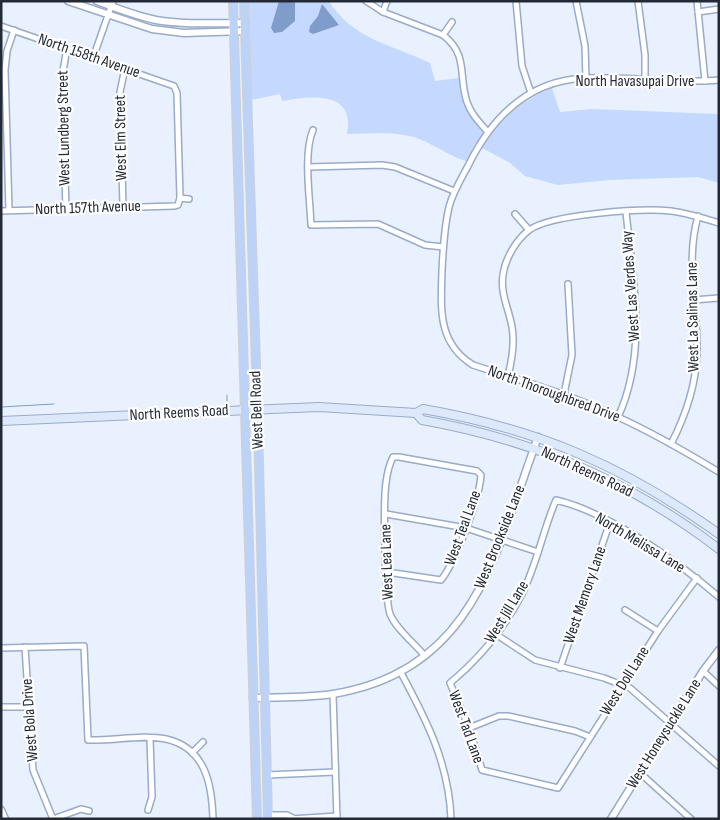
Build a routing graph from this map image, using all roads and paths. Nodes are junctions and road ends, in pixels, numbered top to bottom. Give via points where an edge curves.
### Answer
1 (68, 1) edge
2 (97, 1) edge
3 (233, 1) edge
4 (244, 1) edge
5 (366, 1) edge
6 (387, 1) edge
7 (516, 1) edge
8 (576, 1) edge
9 (638, 1) edge
10 (697, 1) edge
11 (112, 4) edge
12 (719, 9) edge
13 (383, 12) junction
14 (698, 12) junction
15 (108, 16) junction
16 (452, 22) dead end
17 (1, 26) edge
18 (234, 27) junction
19 (245, 27) junction
20 (14, 30) junction
21 (443, 35) junction
22 (67, 48) junction
23 (93, 58) junction
24 (125, 68) junction
25 (586, 78) junction
26 (646, 79) junction
27 (719, 80) edge
28 (705, 81) junction
29 (531, 93) junction
30 (313, 130) dead end
31 (487, 131) junction
32 (309, 167) junction
33 (454, 191) junction
34 (180, 198) junction
35 (189, 199) dead end
36 (123, 208) junction
37 (66, 209) junction
38 (9, 210) junction
39 (1, 211) edge
40 (626, 212) junction
41 (515, 214) dead end
42 (698, 216) junction
43 (719, 223) edge
44 (529, 230) junction
45 (443, 247) junction
46 (241, 279) junction
47 (253, 279) junction
48 (568, 284) dead end
49 (719, 298) edge
50 (693, 300) junction
51 (447, 339) joint
52 (508, 376) junction
53 (564, 394) junction
54 (245, 410) junction
55 (258, 410) junction
56 (416, 413) junction
57 (618, 417) junction
58 (1, 421) edge
59 (538, 437) junction
60 (671, 444) junction
61 (534, 448) junction
62 (719, 472) edge
63 (481, 475) joint
64 (556, 500) joint
65 (386, 514) junction
66 (248, 518) junction
67 (610, 522) junction
68 (466, 528) junction
69 (719, 534) edge
70 (502, 540) junction
71 (260, 545) junction
72 (249, 549) junction
73 (719, 549) edge
74 (538, 552) junction
75 (387, 572) junction
76 (696, 578) junction
77 (261, 580) junction
78 (719, 597) edge
79 (625, 610) dead end
80 (658, 630) junction
81 (497, 636) junction
82 (26, 647) junction
83 (1, 648) edge
84 (719, 650) edge
85 (424, 655) junction
86 (560, 668) junction
87 (400, 671) junction
88 (703, 672) junction
89 (450, 683) joint
90 (623, 685) junction
91 (719, 686) edge
92 (333, 694) junction
93 (265, 697) junction
94 (253, 698) junction
95 (28, 706) junction
96 (1, 708) edge
97 (671, 722) junction
98 (469, 728) junction
99 (590, 737) junction
100 (150, 739) junction
101 (203, 742) dead end
102 (192, 753) junction
103 (719, 766) edge
104 (335, 772) junction
105 (640, 773) junction
106 (267, 775) junction
107 (558, 788) joint
108 (1, 810) edge
109 (148, 810) dead end
110 (89, 811) dead end
111 (268, 817) edge
112 (337, 817) edge
113 (292, 818) edge
114 (5, 819) edge
115 (53, 819) edge
116 (213, 819) edge
117 (257, 819) edge
118 (451, 819) edge
119 (611, 819) edge
120 (690, 819) edge

1 - 15 street
2 - 11 street
3 - 18 main road, West Bell Road
4 - 19 main road, West Bell Road
5 - 13 street
6 - 13 street
7 - 29 street via 522,66
8 - 25 street via 585,46
9 - 26 street
10 - 14 street
11 - 15 street
11 - 18 street via 164,21
12 - 14 street
13 - 21 street
14 - 28 street
15 - 18 street via 175,32
15 - 23 street
16 - 21 street
17 - 20 street, North 158th Avenue
18 - 19 street
18 - 46 main road, West Bell Road
19 - 47 main road, West Bell Road
20 - 22 street, North 158th Avenue
20 - 38 street via 5,70
21 - 31 street via 456,48 469,106
22 - 23 street, North 158th Avenue
22 - 37 street, West Lundberg Street via 62,77
23 - 24 street, North 158th Avenue
24 - 34 street, North 158th Avenue via 176,88
24 - 36 street, West Elm Street via 120,92
25 - 26 street, North Havasupai Drive
25 - 29 street, North Havasupai Drive via 563,81
26 - 28 street, North Havasupai Drive
27 - 28 street, North Havasupai Drive
29 - 31 street, North Havasupai Drive via 520,98
30 - 32 street
31 - 33 street, North Havasupai Drive
32 - 33 street via 395,167
32 - 45 street via 311,225 378,224 425,245
33 - 45 street, North Havasupai Drive
34 - 35 street
34 - 36 street, North 157th Avenue via 175,206
36 - 37 street, North 157th Avenue
37 - 38 street, North 157th Avenue
38 - 39 street, North 157th Avenue
40 - 42 street via 652,210
40 - 44 street via 551,220
40 - 57 street, West Las Verdes Way via 637,335 633,375
41 - 44 street
42 - 43 street
42 - 50 street, West La Salinas Lane via 692,260
44 - 52 street via 512,251 503,274 504,300 512,328 512,360
45 - 51 street, North Havasupai Drive via 441,311
46 - 47 main road
46 - 54 main road, West Bell Road
47 - 55 main road, West Bell Road
48 - 53 street via 572,355
49 - 50 street
50 - 60 street, West La Salinas Lane via 697,352 694,381 686,412
51 - 52 street, North Thoroughbred Drive via 464,360
52 - 53 street, North Thoroughbred Drive
53 - 57 street, North Thoroughbred Drive
54 - 55 main road, North Reems Road
54 - 58 main road, North Reems Road
54 - 66 main road, West Bell Road
55 - 56 main road, North Reems Road via 344,408
55 - 71 main road, West Bell Road
56 - 59 main road, North Reems Road via 423,409 442,412
56 - 61 main road, North Reems Road via 422,420
57 - 60 street, North Thoroughbred Drive
59 - 61 street, West Brookside Lane
59 - 69 main road, North Reems Road via 628,475
60 - 62 street, North Thoroughbred Drive
61 - 70 street, West Brookside Lane
61 - 73 main road, North Reems Road via 619,484 659,507
63 - 65 street, West Lea Lane via 477,471 393,457 385,484
63 - 68 street, West Teal Lane
64 - 67 street, North Melissa Lane
64 - 74 street, West Jill Lane
65 - 68 street
65 - 75 street, West Lea Lane
66 - 71 main road via 254,527 255,542
66 - 72 main road, West Bell Road
67 - 76 street, North Melissa Lane via 674,560
67 - 86 street, West Memory Lane
68 - 70 street
68 - 75 street, West Teal Lane via 441,580
70 - 74 street
70 - 85 street, West Brookside Lane via 482,588 470,607
71 - 77 main road, West Bell Road
72 - 77 main road via 254,554
72 - 94 main road, West Bell Road
74 - 81 street, West Jill Lane via 522,593
75 - 85 street, West Lea Lane via 390,614
76 - 78 street, North Melissa Lane
76 - 80 street, West Doll Lane
77 - 93 main road, West Bell Road
79 - 80 street
80 - 90 street, West Doll Lane
81 - 86 street via 534,660
81 - 89 street, West Jill Lane
82 - 83 street
82 - 95 street, West Bola Drive
82 - 100 street via 84,646 88,740
84 - 88 street, West Honeysuckle Lane
85 - 87 street, West Brookside Lane
86 - 90 street
87 - 92 street, West Brookside Lane
87 - 118 street via 438,749
88 - 91 street
88 - 97 street, West Honeysuckle Lane
89 - 98 street, West Tad Lane
90 - 97 street
90 - 99 street, West Doll Lane
92 - 93 street, West Brookside Lane
92 - 104 street
93 - 94 street, West Brookside Lane
93 - 106 main road, West Bell Road
94 - 117 main road, West Bell Road
95 - 96 street
95 - 115 street, West Bola Drive via 33,770
97 - 103 street
97 - 105 street, West Honeysuckle Lane
98 - 99 street via 499,716 508,716
98 - 107 street, West Tad Lane via 482,770
99 - 107 street, West Doll Lane
100 - 102 street via 166,739
100 - 109 street via 152,797
101 - 102 street
102 - 116 street via 208,777
104 - 106 street
104 - 112 street
105 - 119 street, West Honeysuckle Lane
105 - 120 street via 684,810
106 - 111 main road, West Bell Road
108 - 114 street
110 - 115 street via 81,809
111 - 113 street via 287,815
112 - 113 street

